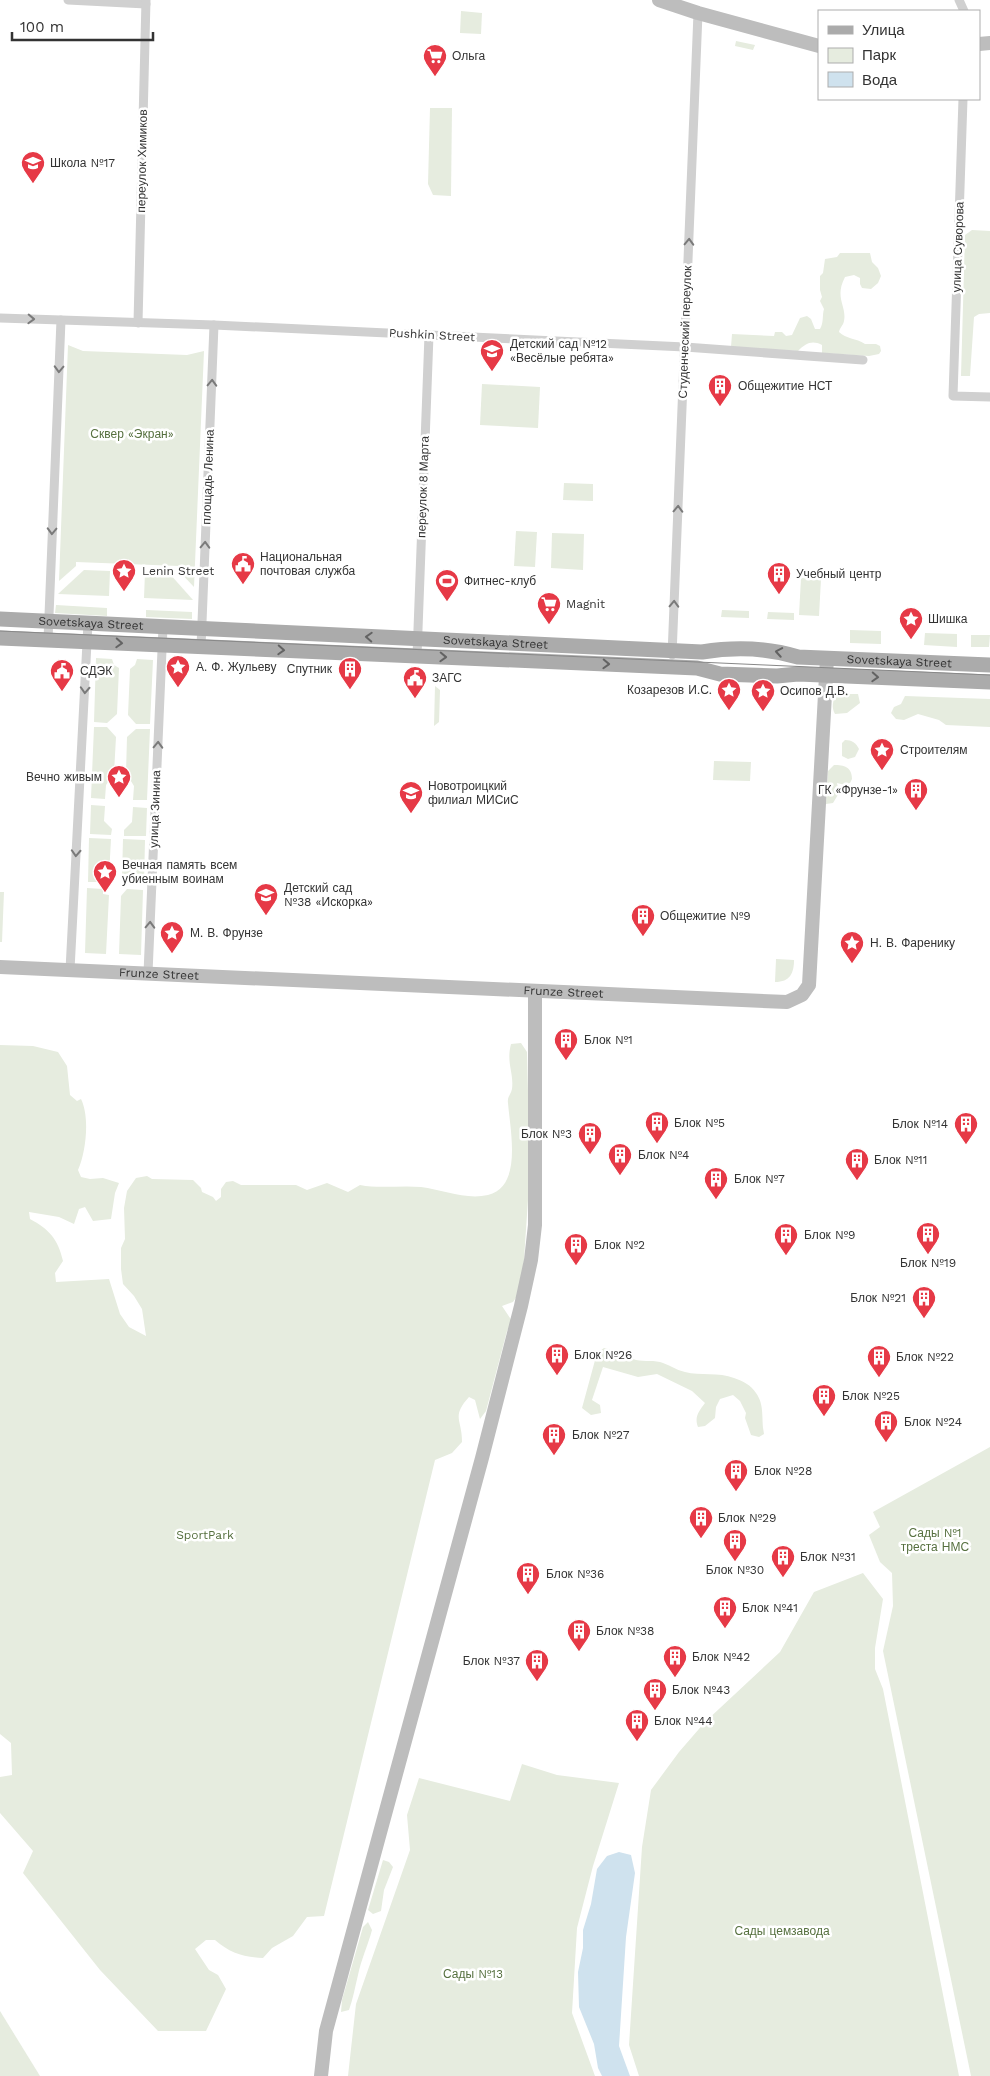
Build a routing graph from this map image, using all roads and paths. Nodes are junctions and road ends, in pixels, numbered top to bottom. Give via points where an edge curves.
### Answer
1 (68, 0) edge
2 (659, 0) edge
3 (146, 2) edge
4 (698, 13) junction
5 (818, 46) edge
6 (963, 100) edge
7 (0, 318) edge
8 (61, 320) junction
9 (138, 322) junction
10 (214, 325) junction
11 (429, 335) junction
12 (685, 347) junction
13 (863, 360) dead end
14 (990, 398) edge
15 (0, 619) edge
16 (48, 622) junction
17 (88, 623) junction
18 (163, 627) junction
19 (202, 629) junction
20 (0, 638) edge
21 (418, 639) junction
22 (48, 640) junction
23 (87, 642) junction
24 (162, 645) junction
25 (201, 647) junction
26 (672, 651) junction
27 (417, 656) junction
28 (827, 658) junction
29 (990, 664) edge
30 (672, 667) junction
31 (826, 675) junction
32 (990, 682) edge
33 (0, 966) edge
34 (70, 970) junction
35 (148, 973) junction
36 (536, 991) junction
37 (321, 2076) edge

1 - 3 street
2 - 4 street
3 - 9 street, переулок Химиков
4 - 5 street
12 -> 4 street, Студенческий переулок
6 - 14 street, улица Суворова via 954,396
7 -> 8 street, Pushkin Street
8 - 9 street, Pushkin Street
8 -> 16 street
9 - 10 street, Pushkin Street
10 - 11 street, Pushkin Street
19 -> 10 street, площадь Ленина
11 - 12 street, Pushkin Street
11 - 21 street, переулок 8 Марта
12 - 13 street, Pushkin Street
26 -> 12 street, Студенческий переулок
15 - 16 main road, Sovetskaya Street
16 - 17 main road, Sovetskaya Street
16 - 22 street
17 - 18 main road, Sovetskaya Street
17 - 23 street
18 - 19 main road, Sovetskaya Street
18 - 24 street, улица Зинина
21 -> 19 main road, Sovetskaya Street
19 - 25 street, площадь Ленина
20 - 22 main road, Sovetskaya Street
21 - 26 main road, Sovetskaya Street
21 - 27 street, переулок 8 Марта
22 - 23 main road, Sovetskaya Street
23 -> 24 main road, Sovetskaya Street
23 -> 34 street
24 - 25 main road, Sovetskaya Street
35 -> 24 street, улица Зинина
25 -> 27 main road, Sovetskaya Street
28 -> 26 main road, Sovetskaya Street via 778,651
26 - 30 street, Студенческий переулок
27 -> 30 main road, Sovetskaya Street
28 - 29 main road, Sovetskaya Street
28 - 31 street, Frunze Street
30 - 31 main road, Sovetskaya Street via 720,674
31 -> 32 main road, Sovetskaya Street
31 - 36 street, Frunze Street via 809,985 802,995 787,1002
33 - 34 street, Frunze Street
34 - 35 street, Frunze Street
35 - 36 street, Frunze Street
36 - 37 street via 535,1225 531,1260 480,1468 326,2031

